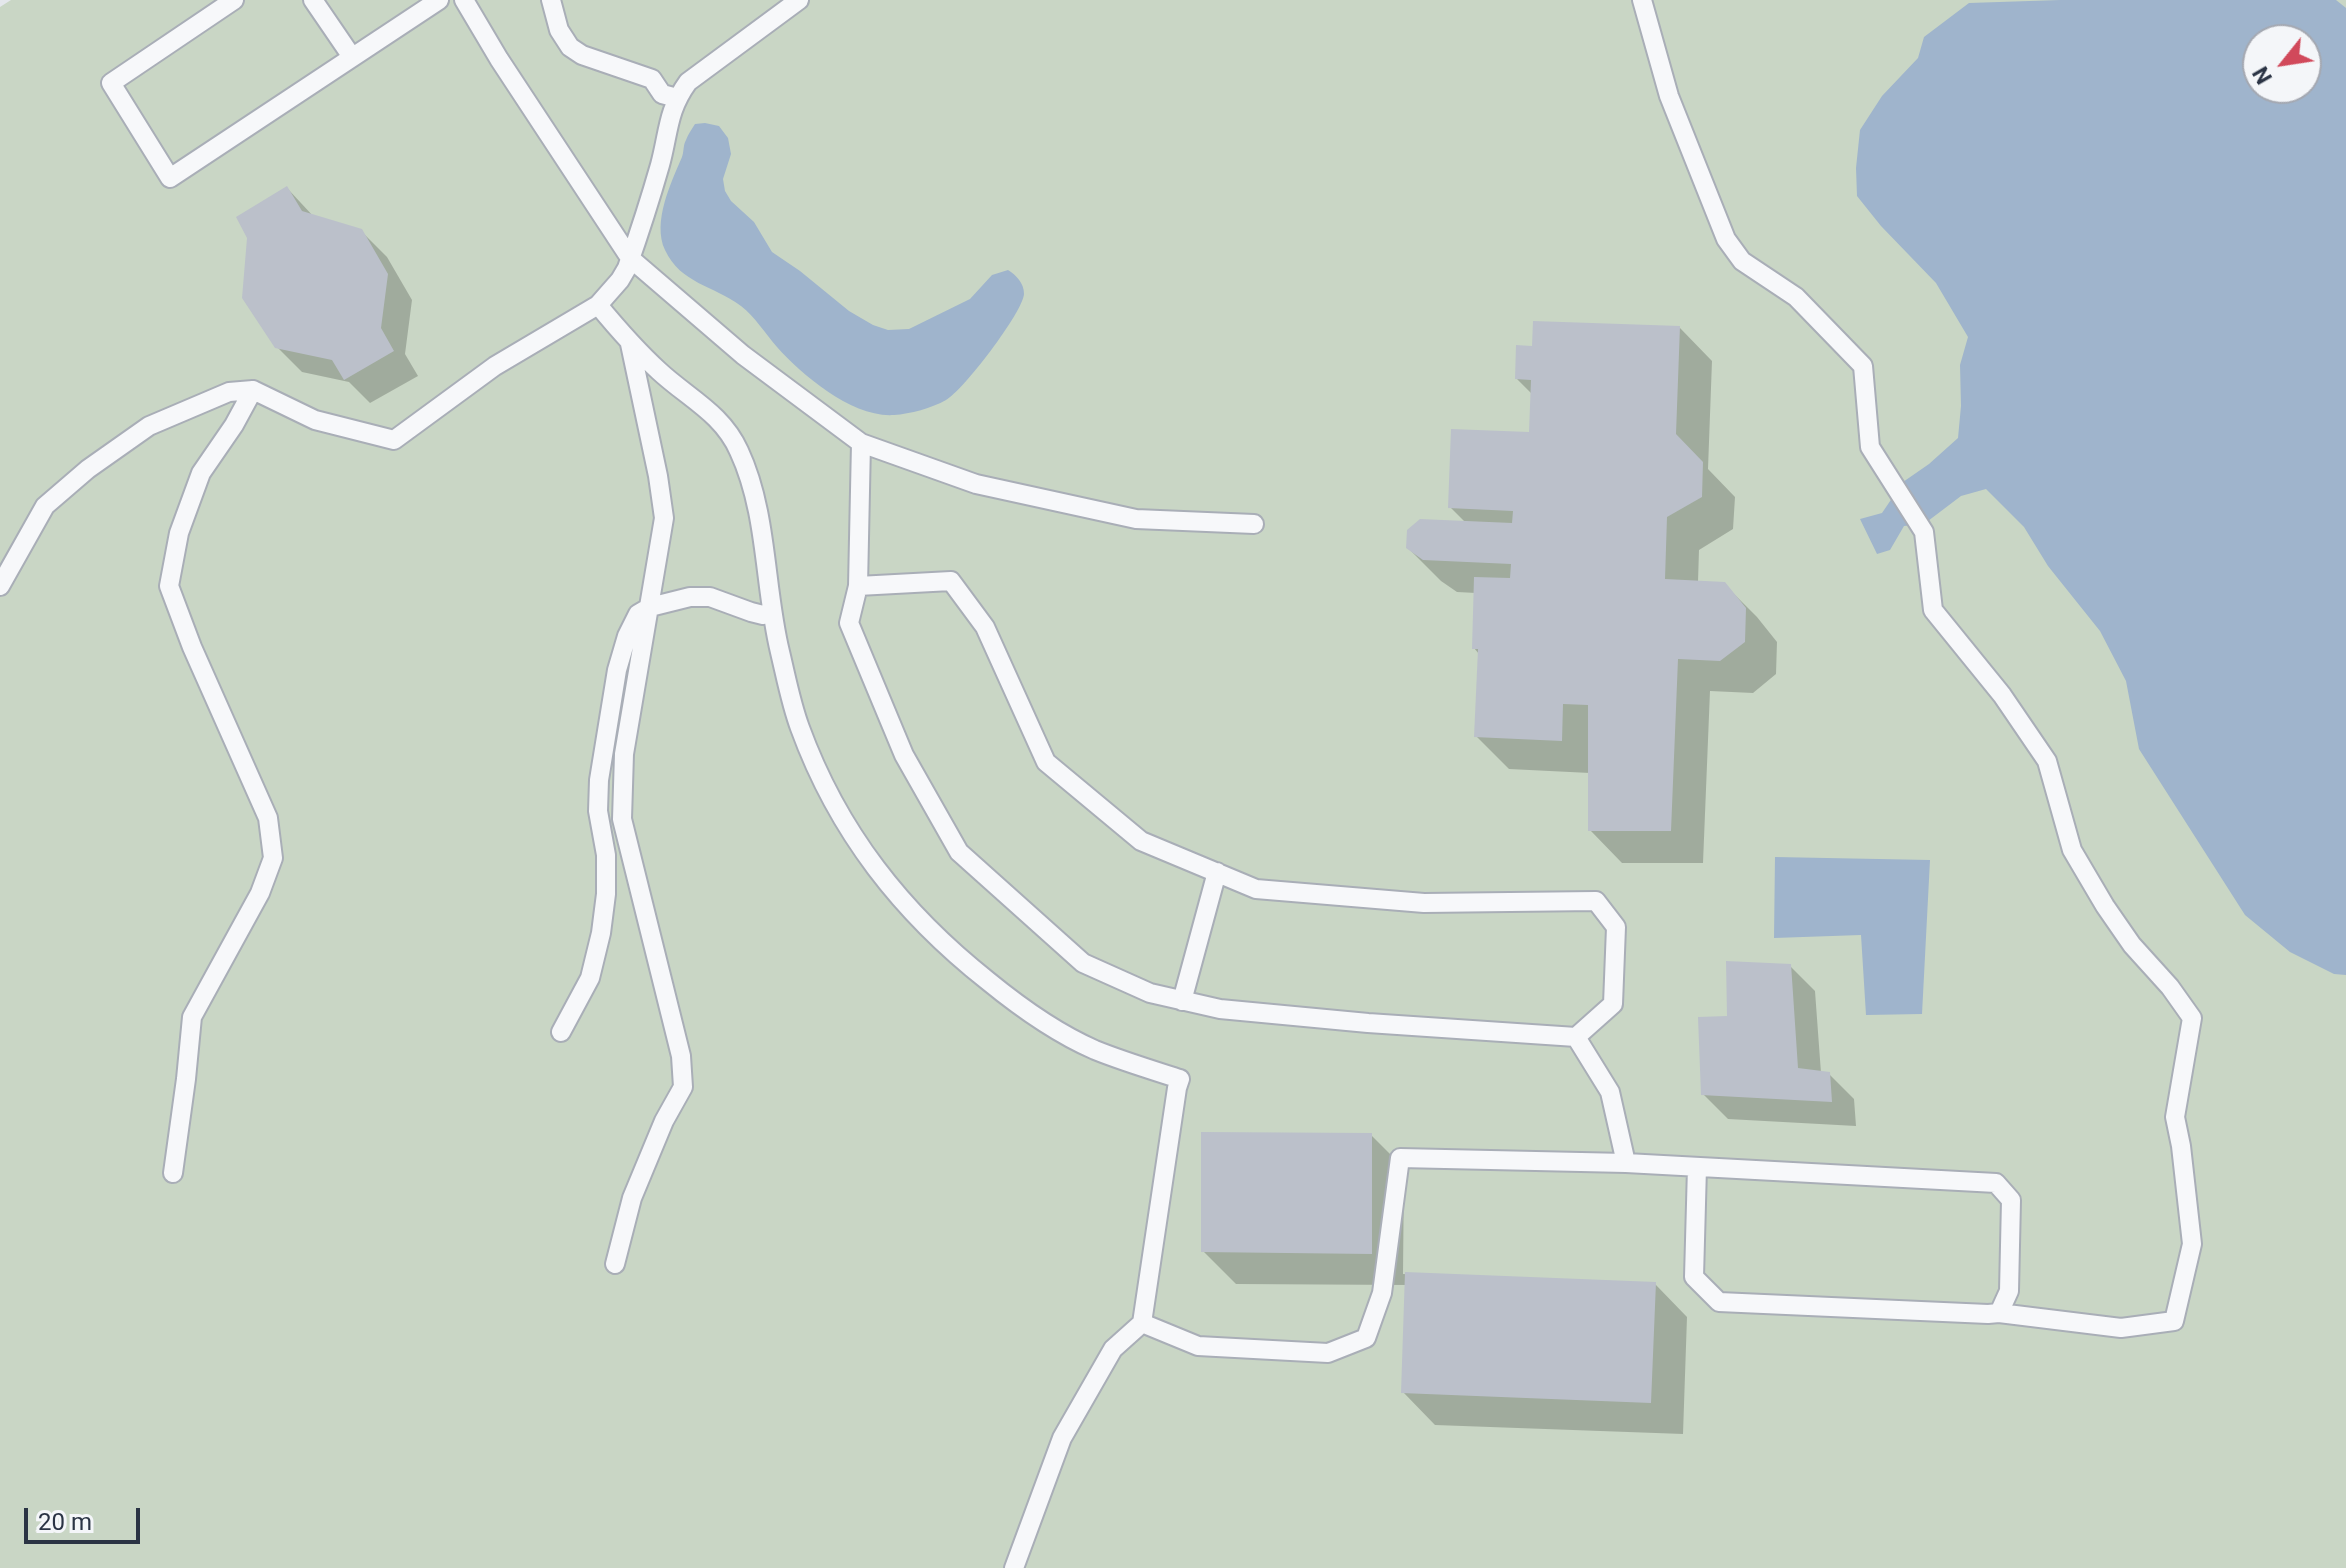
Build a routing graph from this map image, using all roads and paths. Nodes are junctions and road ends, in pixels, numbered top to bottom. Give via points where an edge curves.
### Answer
1 (234, 0) edge
2 (313, 0) edge
3 (439, 0) edge
4 (464, 0) edge
5 (551, 0) edge
6 (799, 0) edge
7 (1642, 0) edge
8 (352, 57) junction
9 (677, 98) junction
10 (630, 258) junction
11 (598, 305) junction
12 (630, 344) junction
13 (253, 390) junction
14 (861, 443) junction
15 (1254, 524) dead end
16 (0, 586) edge
17 (858, 586) junction
18 (650, 607) junction
19 (772, 613) junction
20 (1217, 872) junction
21 (1182, 1001) junction
22 (561, 1032) dead end
23 (1576, 1037) junction
24 (1626, 1163) junction
25 (1697, 1167) junction
26 (173, 1173) dead end
27 (615, 1264) dead end
28 (1999, 1313) junction
29 (1142, 1323) junction
30 (1014, 1568) edge

1 - 8 lane via 111,83 170,178
2 - 8 lane
3 - 8 lane
4 - 10 lane
5 - 9 lane via 570,47 652,79 662,94
6 - 9 lane via 688,82
7 - 28 lane via 1669,96 1726,239 1742,261 1796,297 1863,366 1870,447 1924,532 1933,610 2047,761 2072,850 2132,945 2192,1018 2175,1117 2192,1244 2174,1321 2121,1328
9 - 10 lane
10 - 11 lane via 620,280
10 - 14 lane via 743,355
11 - 12 lane
11 - 13 lane via 495,366 394,440 315,420
12 - 18 lane via 664,518
12 - 19 lane via 724,425 739,451 759,523
13 - 16 lane via 229,392 149,426 88,469 45,506
13 - 26 lane via 201,473 179,533 169,586 268,818 273,858 260,893 192,1017
14 - 15 lane via 976,484 1136,519
14 - 17 lane
17 - 20 lane via 951,581 985,627 1046,762 1141,841
17 - 21 lane via 849,623 904,755 959,852 1083,963
18 - 19 lane via 710,597 751,612
18 - 22 lane via 638,614 617,670 599,780 606,868 601,933 590,978
18 - 27 lane via 624,754 622,819 681,1056 683,1087 632,1198
19 - 29 lane via 810,753 848,828 898,897 956,956 1046,1024 1093,1049 1180,1079
20 - 21 lane
20 - 23 lane via 1256,889 1424,903 1596,901 1616,927 1613,1004
21 - 23 lane via 1368,1023
23 - 24 lane via 1610,1092
24 - 25 lane
24 - 29 lane via 1400,1158 1382,1293 1366,1338 1328,1353 1198,1346
25 - 28 lane via 1694,1277 1719,1302
25 - 28 lane via 1996,1183 2011,1200 2009,1291
29 - 30 lane via 1113,1349 1062,1438

